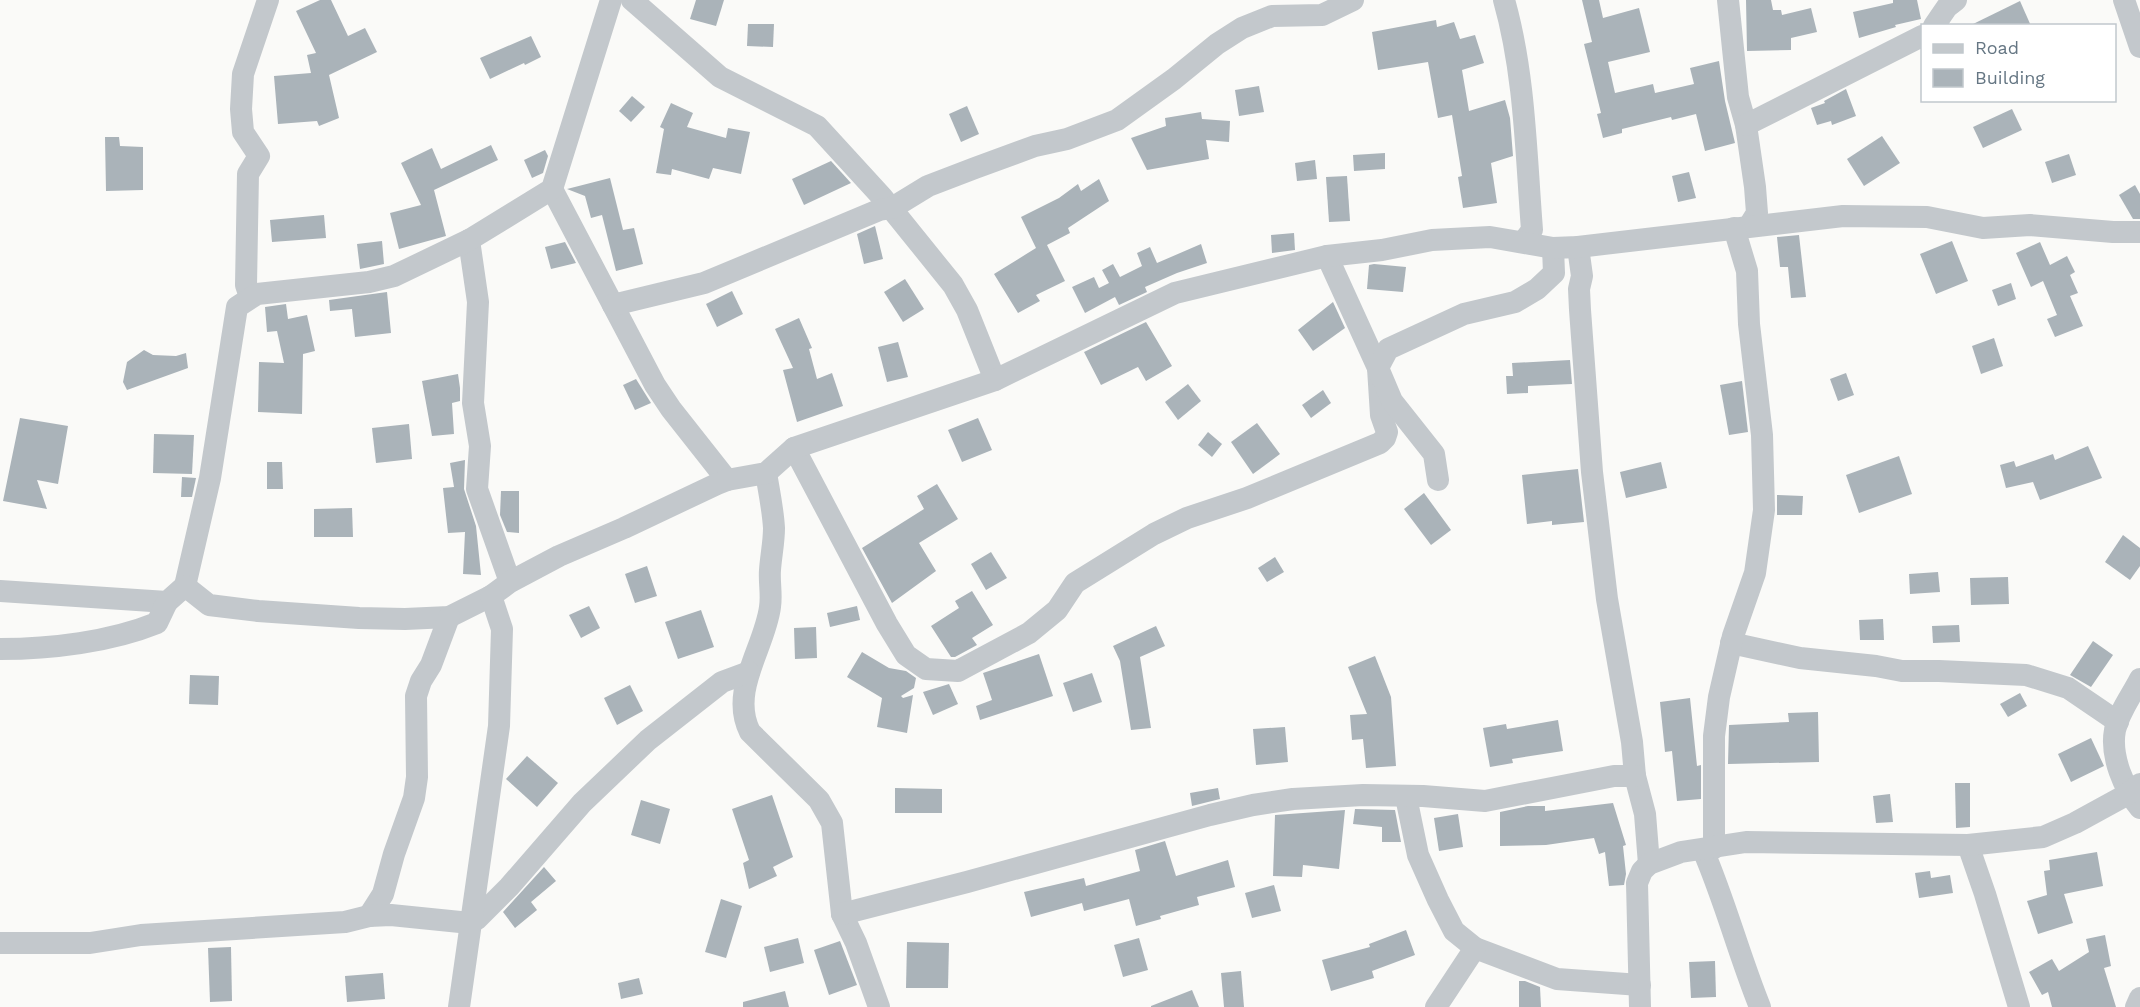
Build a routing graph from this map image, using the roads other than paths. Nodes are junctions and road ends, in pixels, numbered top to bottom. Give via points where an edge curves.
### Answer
1 (268, 0) edge
2 (611, 0) edge
3 (632, 0) edge
4 (1353, 0) edge
5 (1504, 0) edge
6 (1728, 0) edge
7 (1956, 0) edge
8 (2124, 0) edge
9 (1270, 8) edge
10 (1935, 24) edge
11 (1921, 37) edge
12 (2140, 47) edge
13 (1746, 125) junction
14 (552, 189) junction
15 (892, 208) junction
16 (2140, 225) edge
17 (1741, 227) junction
18 (2117, 232) junction
19 (2140, 232) edge
20 (469, 240) junction
21 (1523, 242) junction
22 (1578, 247) junction
23 (1553, 248) junction
24 (1327, 256) junction
25 (250, 297) junction
26 (613, 305) junction
27 (1378, 368) junction
28 (994, 380) junction
29 (794, 448) junction
30 (766, 473) junction
31 (728, 480) junction
32 (1438, 480) dead end
33 (510, 582) junction
34 (185, 586) junction
35 (0, 591) edge
36 (491, 596) junction
37 (167, 602) junction
38 (449, 617) junction
39 (1731, 643) junction
40 (0, 649) edge
41 (749, 672) junction
42 (2140, 679) edge
43 (2118, 722) junction
44 (1635, 776) junction
45 (2136, 796) edge
46 (1406, 797) junction
47 (1968, 845) junction
48 (1709, 849) junction
49 (1649, 864) junction
50 (842, 914) junction
51 (369, 916) junction
52 (470, 923) junction
53 (0, 942) edge
54 (1475, 948) junction
55 (1640, 996) edge
56 (2140, 998) edge
57 (459, 1007) edge
58 (879, 1007) edge
59 (1436, 1007) edge
60 (1760, 1007) edge
61 (2019, 1007) edge
62 (2136, 1007) edge

1 - 25 street via 242,86 243,132 259,156 248,174 246,285
2 - 14 street
3 - 15 street via 720,77 817,126
4 - 9 street via 1322,15
5 - 21 street via 1516,53 1523,114 1532,230
6 - 13 street via 1738,97
7 - 10 street
8 - 12 street
9 - 15 street via 1117,120 927,186
11 - 13 street
13 - 17 street via 1757,213
14 - 20 street
14 - 26 street
15 - 26 street via 704,283
15 - 28 street via 953,285
16 - 18 street
17 - 18 street via 1843,216 1927,218 1983,228 2030,225
17 - 22 street
17 - 39 street via 1762,435 1764,510 1755,573
18 - 19 street
20 - 25 street via 394,276
20 - 33 street via 478,302 473,403 480,446 477,489
21 - 23 street
21 - 24 street via 1490,237 1432,240
22 - 23 street
22 - 44 street via 1592,472
23 - 27 street via 1554,273 1537,289 1515,302 1464,314 1388,349
24 - 27 street
24 - 28 street via 1174,293
25 - 34 street via 235,312 210,478
26 - 31 street via 655,385
27 - 29 street via 1381,415 1387,432 1380,443 1154,534 1075,583 1057,610 1029,633 958,671 926,669 906,655
27 - 32 street via 1392,400 1434,454
28 - 29 street
29 - 30 street
30 - 31 street
30 - 41 street via 774,528 770,605
31 - 33 street
33 - 36 street
34 - 37 street
34 - 38 street via 209,605 258,612 359,618
35 - 37 street
36 - 38 street
36 - 52 street via 502,629 499,726
37 - 40 street via 157,623 136,631 60,646
38 - 51 street via 416,696 414,798 383,894
39 - 43 street via 1800,658 1902,671 2026,675 2068,687
39 - 48 street via 1714,736
41 - 50 street via 743,709 749,730 819,800 832,823
41 - 52 street via 722,682 648,740 582,802 509,887
42 - 43 street
43 - 45 street via 2116,753 2123,783
44 - 46 street via 1614,776 1485,801
44 - 49 street via 1645,814
45 - 47 street via 2043,837
46 - 50 street via 1364,795 1253,805
46 - 54 street via 1418,855 1438,900 1454,931
47 - 48 street via 1746,842
47 - 61 street
48 - 49 street via 1681,852
48 - 60 street
49 - 55 street via 1637,883
50 - 58 street
51 - 52 street
51 - 53 street via 336,923 141,935 90,943
52 - 57 street
54 - 55 street via 1557,979
54 - 59 street
56 - 62 street

